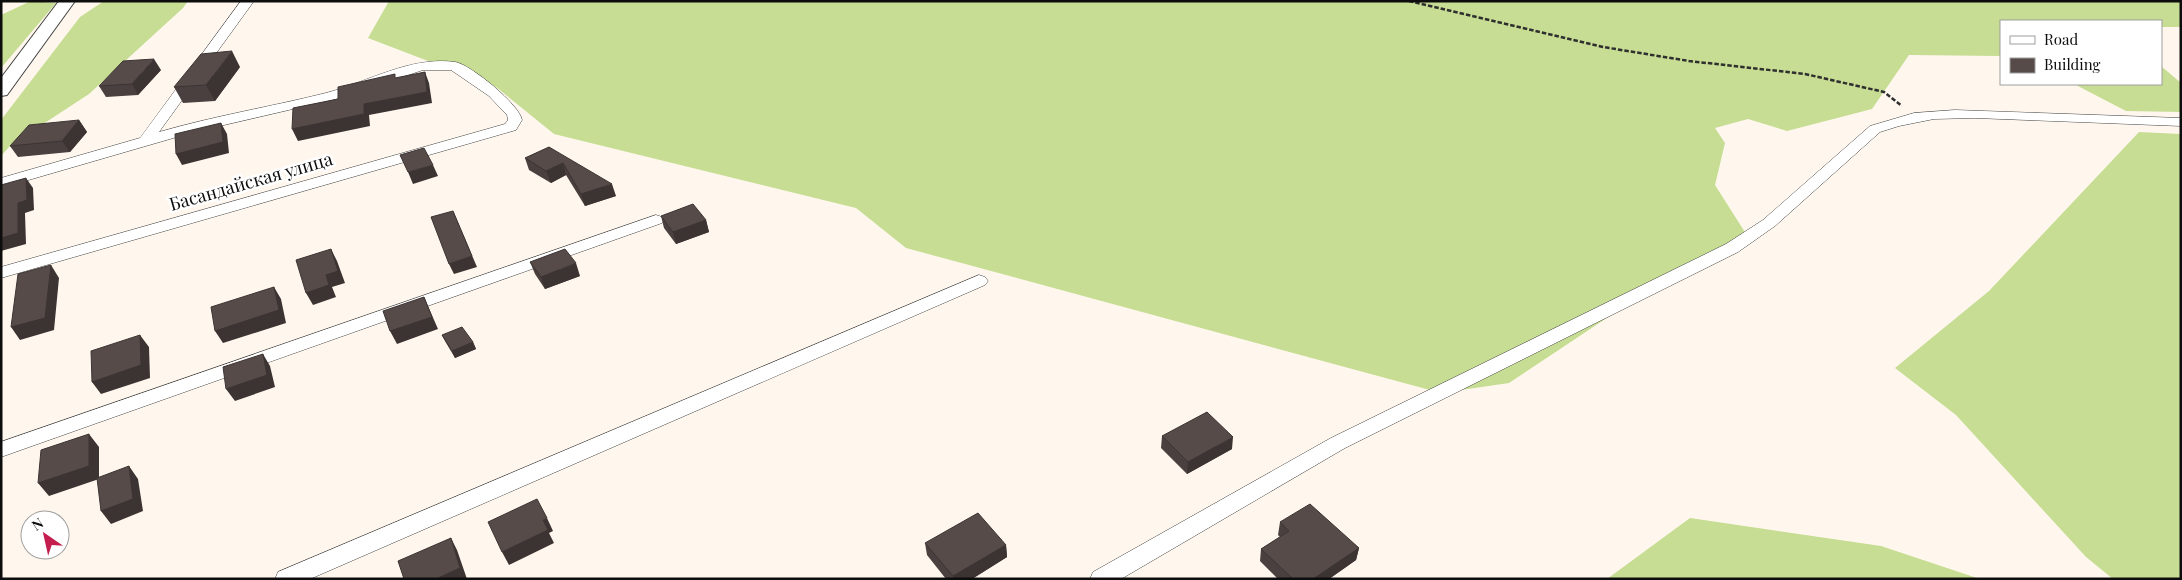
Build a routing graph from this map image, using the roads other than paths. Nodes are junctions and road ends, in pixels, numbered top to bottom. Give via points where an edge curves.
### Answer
1 (67, 1) edge
2 (248, 1) edge
3 (1, 91) edge
4 (2181, 122) edge
5 (145, 141) junction
6 (1, 183) edge
7 (656, 220) dead end
8 (1, 273) edge
9 (979, 281) dead end
10 (1, 450) edge
11 (286, 579) edge
12 (1101, 579) edge

1 - 3 street
2 - 5 street
4 - 12 street via 1965,114 1917,117 1875,129 1769,223 1732,248 1338,443
5 - 6 street
5 - 8 street, Басандайская улица via 331,96 406,70 435,66 454,66 494,93 514,114 515,120 511,127
7 - 10 street
9 - 11 street

